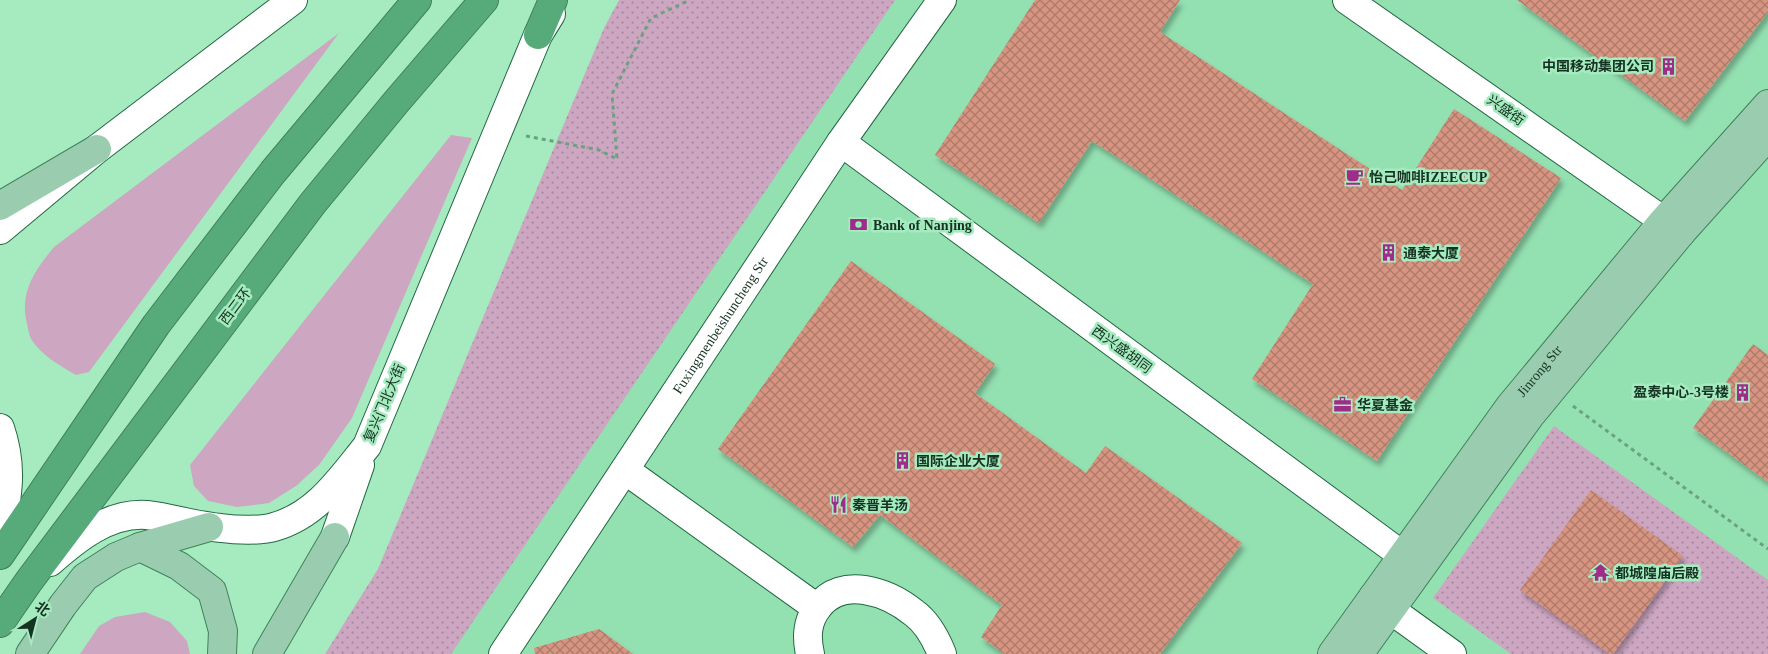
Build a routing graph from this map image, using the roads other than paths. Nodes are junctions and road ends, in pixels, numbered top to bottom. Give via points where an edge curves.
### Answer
1 (293, 0) edge
2 (417, 0) edge
3 (484, 0) edge
4 (553, 0) edge
5 (560, 0) edge
6 (942, 0) edge
7 (1347, 0) edge
8 (538, 35) junction
9 (1768, 104) edge
10 (1768, 136) edge
11 (841, 142) junction
12 (97, 149) junction
13 (0, 206) edge
14 (1673, 227) junction
15 (0, 230) edge
16 (0, 428) edge
17 (367, 446) junction
18 (625, 470) junction
19 (209, 527) junction
20 (335, 537) joint
21 (0, 538) edge
22 (140, 547) junction
23 (0, 555) edge
24 (1402, 556) junction
25 (29, 581) junction
26 (1382, 603) junction
27 (817, 608) junction
28 (0, 623) edge
29 (30, 654) edge
30 (222, 654) edge
31 (267, 654) edge
32 (502, 654) edge
33 (810, 654) edge
34 (942, 654) edge
35 (1332, 654) edge
36 (1359, 654) edge
37 (1452, 654) edge

1 - 12 street
2 - 23 highway via 273,172 156,325
3 - 25 highway, 西二环 via 313,203
4 - 8 highway
5 - 8 street, 复兴门北大街
6 - 11 street, Fuxingmenbeishuncheng Str
7 - 14 street, 兴盛街
8 - 17 street, 复兴门北大街
9 - 14 main road, Jinrong Str
10 - 14 main road
11 - 18 street, Fuxingmenbeishuncheng Str
11 - 24 street, 西兴盛胡同
12 - 13 main road
12 - 15 street
14 - 24 main road, Jinrong Str via 1510,406
14 - 26 main road via 1552,391
16 - 21 street via 9,469
17 - 19 street, 复兴门北大街 via 328,495 300,515 274,528 234,530
17 - 20 street
18 - 27 street
18 - 32 street, Fuxingmenbeishuncheng Str
19 - 22 main road
19 - 25 street, 复兴门北大街 via 145,515 118,518 71,543
20 - 31 main road
22 - 29 main road via 116,557 85,577
22 - 30 main road via 179,566 212,591 223,631
24 - 26 main road, Jinrong Str
25 - 28 highway, 西二环
26 - 35 main road, Jinrong Str
26 - 36 main road
26 - 37 street
27 - 33 street via 807,631
27 - 34 street via 836,591 866,590 882,594 915,613 927,626

